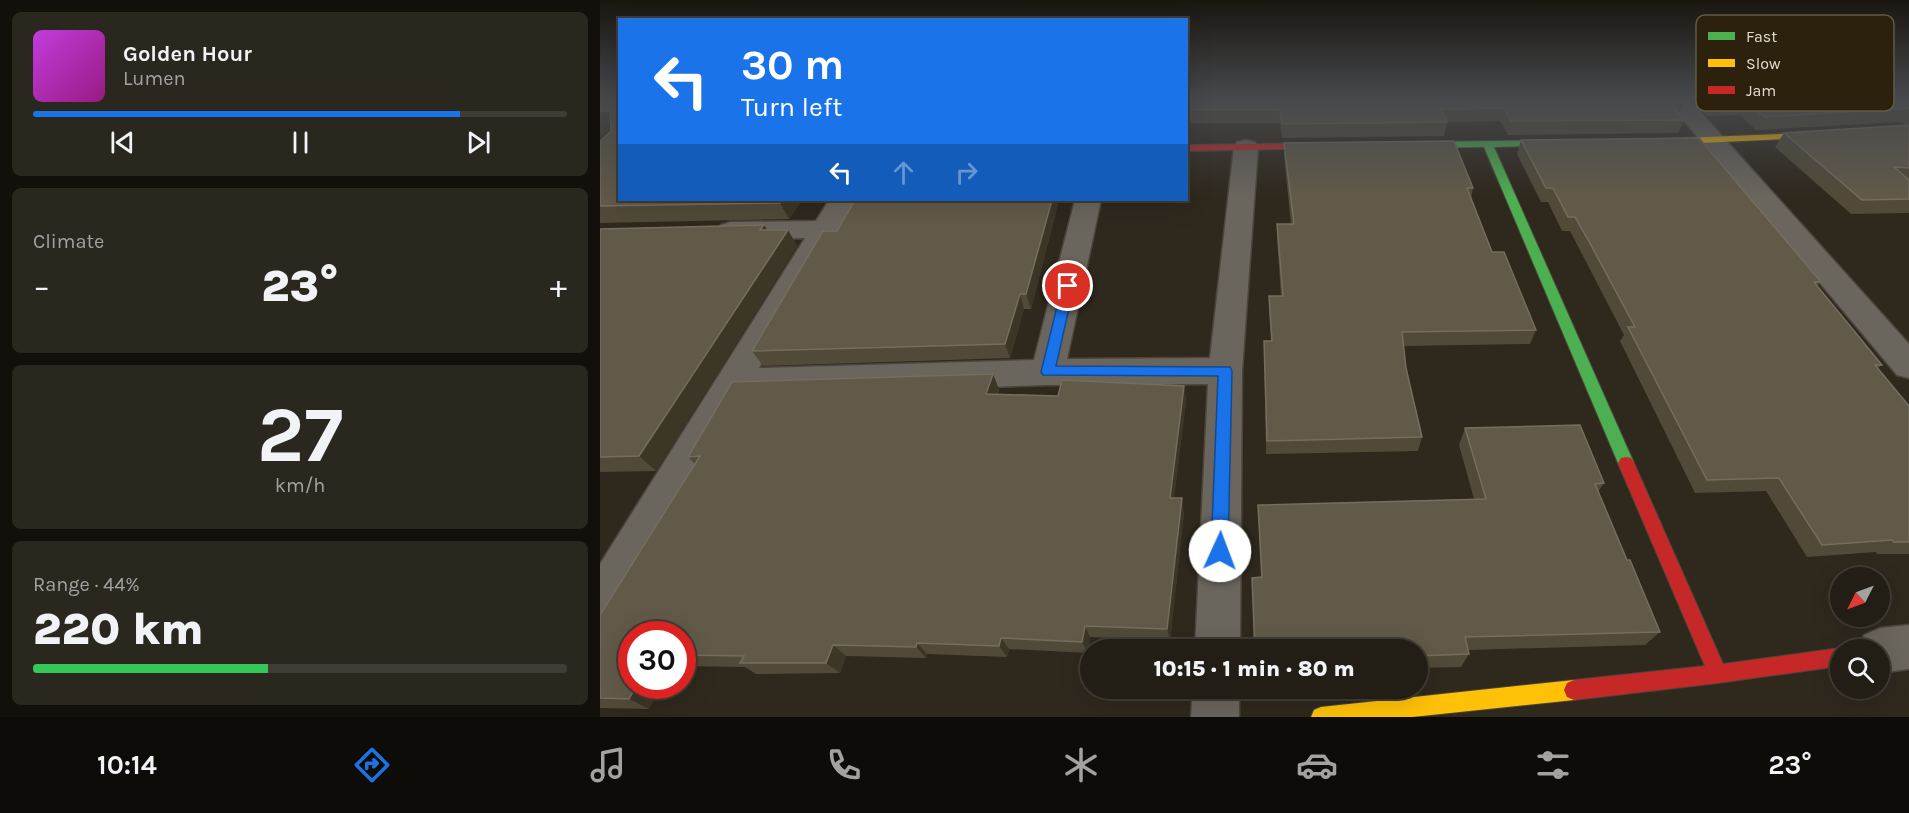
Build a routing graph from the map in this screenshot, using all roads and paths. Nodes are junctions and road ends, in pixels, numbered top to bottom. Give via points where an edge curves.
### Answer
1 (1703, 130) edge
2 (1841, 134) edge
3 (1641, 142) edge
4 (1712, 142) junction
5 (1582, 143) edge
6 (1488, 144) junction
7 (1396, 145) edge
8 (1338, 146) edge
9 (1246, 147) junction
10 (1188, 148) edge
11 (841, 201) edge
12 (1088, 201) edge
13 (825, 229) junction
14 (706, 232) edge
15 (1909, 366) edge
16 (1225, 371) junction
17 (1048, 372) junction
18 (731, 382) junction
19 (600, 603) edge
20 (1217, 639) edge
21 (1909, 647) edge
22 (1890, 650) edge
23 (1830, 658) edge
24 (1718, 674) junction
25 (1216, 699) edge
26 (1462, 710) edge
27 (1215, 717) edge
28 (1322, 717) edge

1 - 4 street
2 - 4 street
3 - 4 street
4 - 15 street
5 - 6 street
6 - 7 street
6 - 24 street
8 - 9 street
9 - 10 street
9 - 16 street
11 - 13 street
12 - 17 street
13 - 14 street
13 - 18 street
16 - 17 street
16 - 20 street
17 - 18 street
18 - 19 street
21 - 22 street
23 - 24 street
24 - 26 street
25 - 27 street
26 - 28 street

